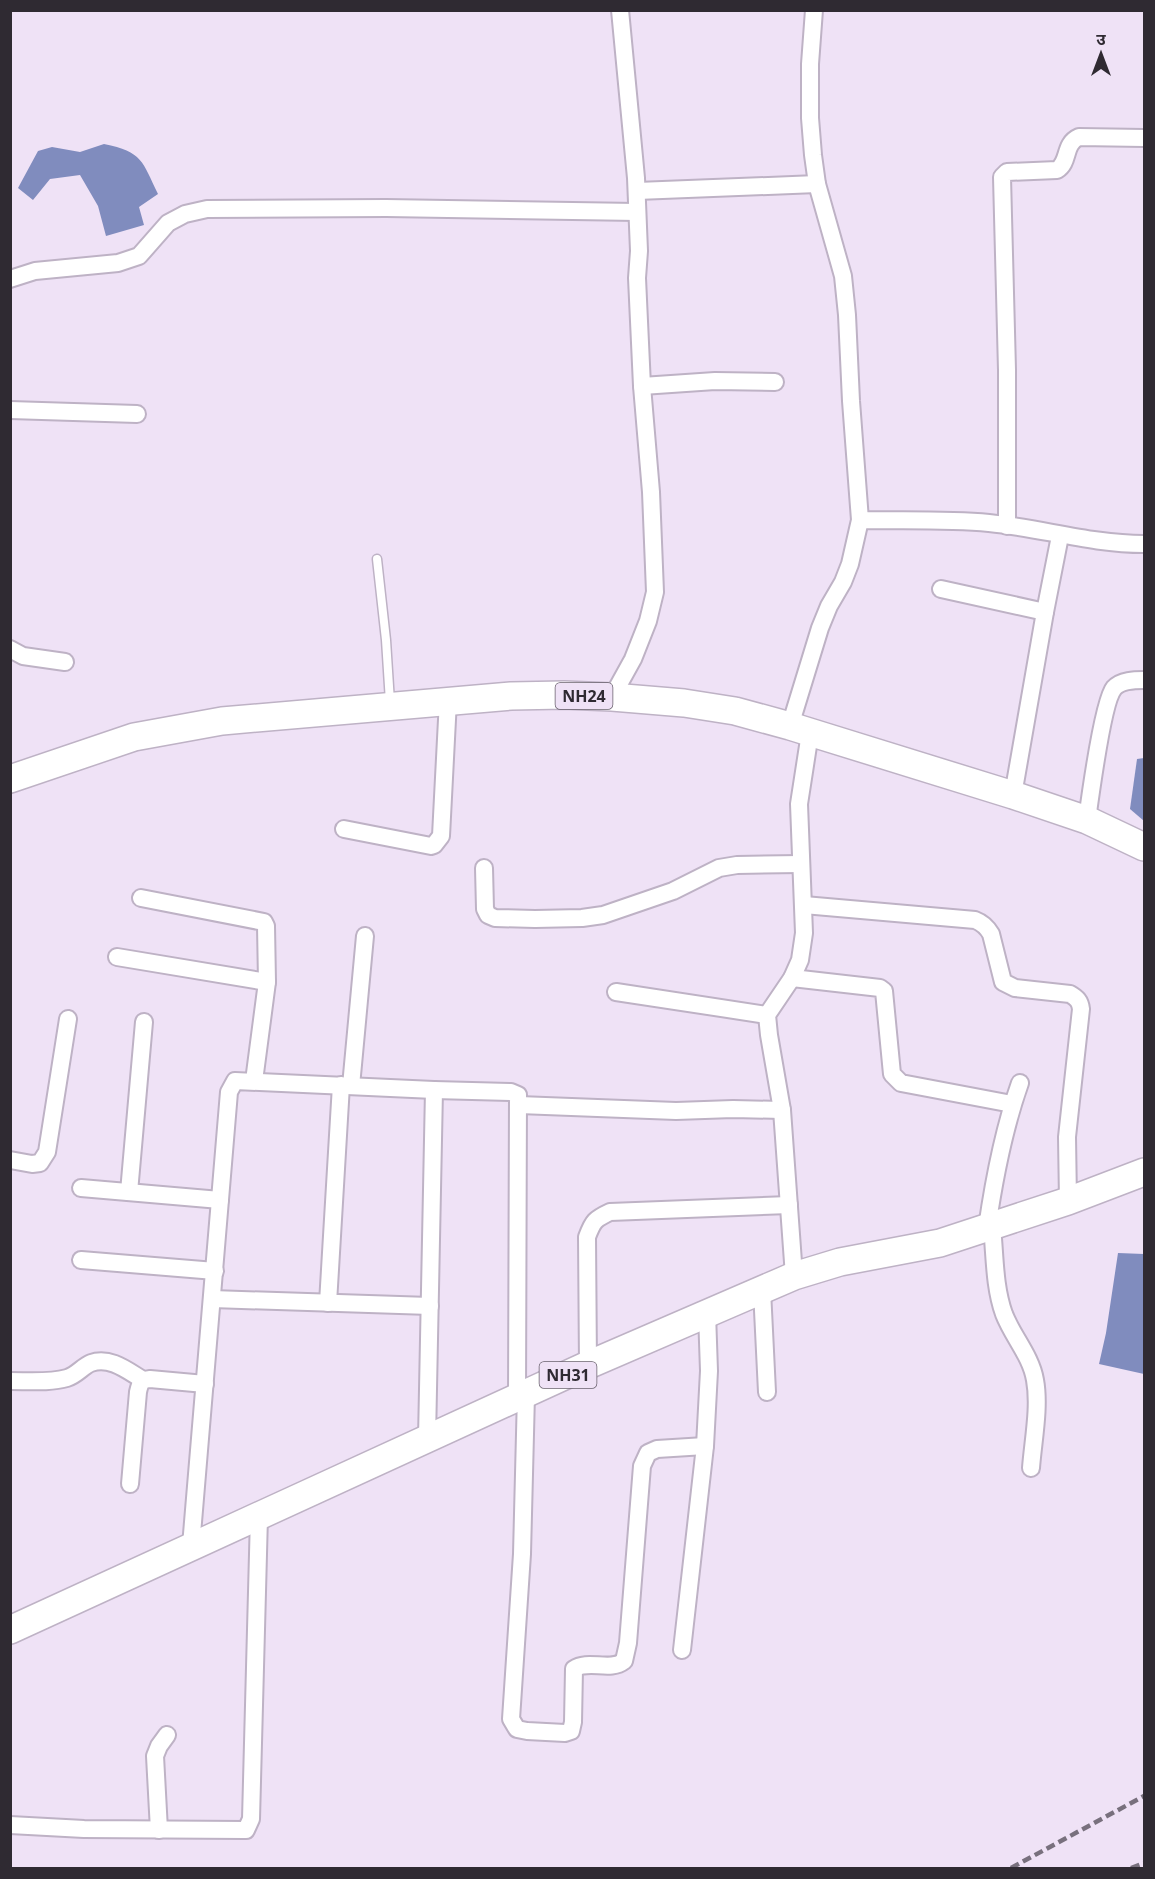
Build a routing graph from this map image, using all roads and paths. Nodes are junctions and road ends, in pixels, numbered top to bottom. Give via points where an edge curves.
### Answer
1 (620, 10) edge
2 (814, 10) edge
3 (1144, 138) edge
4 (817, 184) junction
5 (637, 191) junction
6 (637, 212) junction
7 (10, 279) edge
8 (775, 382) dead end
9 (642, 386) junction
10 (10, 410) edge
11 (137, 414) dead end
12 (860, 520) junction
13 (1007, 526) junction
14 (1060, 536) junction
15 (1144, 544) edge
16 (377, 559) dead end
17 (941, 589) dead end
18 (1045, 612) junction
19 (10, 649) edge
20 (65, 662) dead end
21 (1144, 680) edge
22 (612, 698) junction
23 (448, 700) junction
24 (390, 706) junction
25 (800, 730) junction
26 (10, 779) edge
27 (1013, 795) junction
28 (1087, 820) junction
29 (344, 829) dead end
30 (1144, 846) edge
31 (801, 864) junction
32 (484, 868) dead end
33 (141, 898) dead end
34 (804, 905) junction
35 (365, 936) dead end
36 (117, 957) dead end
37 (792, 978) junction
38 (267, 982) junction
39 (616, 992) dead end
40 (767, 1015) junction
41 (68, 1019) dead end
42 (144, 1022) dead end
43 (255, 1081) junction
44 (1020, 1083) dead end
45 (346, 1086) junction
46 (434, 1090) junction
47 (1012, 1104) junction
48 (519, 1105) junction
49 (782, 1110) junction
50 (10, 1160) edge
51 (1144, 1172) edge
52 (81, 1188) dead end
53 (129, 1192) junction
54 (220, 1200) junction
55 (1068, 1201) junction
56 (789, 1205) junction
57 (990, 1227) junction
58 (81, 1260) dead end
59 (215, 1271) junction
60 (794, 1276) junction
61 (762, 1290) junction
62 (212, 1299) junction
63 (328, 1303) junction
64 (430, 1306) junction
65 (707, 1313) junction
66 (588, 1365) junction
67 (143, 1380) junction
68 (10, 1381) edge
69 (205, 1384) junction
70 (766, 1392) dead end
71 (522, 1396) junction
72 (428, 1439) junction
73 (705, 1446) junction
74 (1031, 1468) dead end
75 (130, 1484) dead end
76 (259, 1516) junction
77 (191, 1546) junction
78 (10, 1630) edge
79 (682, 1650) dead end
80 (167, 1735) dead end
81 (10, 1825) edge
82 (159, 1830) junction

1 - 5 street
2 - 4 street via 810,118
3 - 13 street via 1079,137 1069,145 1064,164 1057,170 1007,172 1002,177
4 - 5 street
4 - 12 street via 843,276
5 - 6 street
6 - 7 street via 207,209 168,223 139,256 118,263 35,271
6 - 9 street
8 - 9 street
9 - 22 street via 655,592 633,660
10 - 11 street
12 - 13 street
12 - 25 street via 850,564 820,628
13 - 14 street
14 - 15 street
14 - 18 street
16 - 24 lane
17 - 18 street
18 - 27 street
19 - 20 street via 23,656
21 - 28 street via 1119,684 1111,694
22 - 23 highway, NH24 via 553,695
22 - 25 highway, NH24 via 735,711
23 - 24 highway, NH24
23 - 29 street via 438,841 430,846
24 - 26 highway, NH24 via 222,721 134,737
25 - 27 highway, NH24
25 - 31 street
27 - 28 highway, NH24
28 - 30 highway, NH24
31 - 32 street via 719,868 673,891 603,915 547,919 488,915
31 - 34 street
33 - 38 street via 264,922
34 - 37 street via 800,960
34 - 55 street via 975,920 991,934 1004,982 1015,988 1070,994 1080,1001 1067,1137
35 - 45 street
36 - 38 street
37 - 40 street
37 - 47 street via 884,991 892,1074 901,1083
38 - 43 street
39 - 40 street
40 - 49 street
41 - 50 street via 47,1152 40,1162 32,1164
42 - 53 street
43 - 45 street
43 - 54 street via 235,1081 230,1092
44 - 47 street
45 - 46 street
45 - 63 street
46 - 48 street via 511,1092 518,1095
46 - 64 street
47 - 57 street via 996,1169
48 - 49 street via 676,1111
48 - 71 street
49 - 56 street
51 - 55 highway, NH31
52 - 53 street
53 - 54 street
54 - 59 street
55 - 57 highway, NH31
56 - 60 street
56 - 66 street via 610,1212 597,1218 587,1237
57 - 60 highway, NH31 via 940,1243 840,1262
57 - 74 street via 1001,1303 1036,1381
58 - 59 street
59 - 62 street
60 - 61 highway, NH31
61 - 65 highway, NH31
61 - 70 street
62 - 63 street
62 - 69 street
63 - 64 street
64 - 72 street
65 - 66 highway, NH31
65 - 73 street
66 - 71 highway, NH31
67 - 68 street via 112,1362 95,1362 69,1378
67 - 69 street
67 - 75 street via 138,1392
69 - 77 street
71 - 72 highway, NH31
71 - 73 street via 522,1554 510,1719 517,1729 571,1731 573,1669 624,1661 642,1466 648,1453 657,1449
72 - 76 highway, NH31
73 - 79 street
76 - 77 highway, NH31
76 - 82 street via 251,1819 246,1830
77 - 78 highway, NH31
80 - 82 street via 155,1756
81 - 82 street

